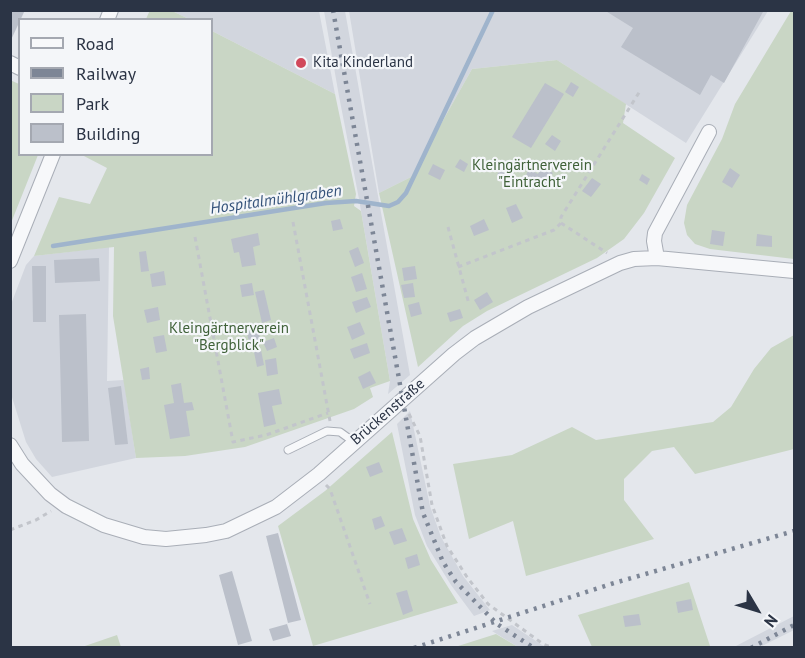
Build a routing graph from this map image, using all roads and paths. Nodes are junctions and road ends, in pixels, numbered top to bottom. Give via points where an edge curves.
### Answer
1 (640, 91) dead end
2 (709, 132) dead end
3 (52, 156) edge
4 (293, 222) dead end
5 (561, 223) junction
6 (448, 227) dead end
7 (195, 237) dead end
8 (610, 255) dead end
9 (657, 258) junction
10 (11, 260) edge
11 (458, 267) junction
12 (795, 271) edge
13 (468, 304) dead end
14 (408, 409) dead end
15 (328, 413) junction
16 (333, 431) junction
17 (354, 442) junction
18 (11, 449) edge
19 (288, 450) dead end
20 (325, 485) dead end
21 (53, 510) dead end
22 (10, 530) edge
23 (370, 604) dead end
24 (553, 648) edge

1 - 5 path via 561,217
2 - 9 street via 655,233
3 - 10 street
4 - 15 path
5 - 8 path
5 - 11 path via 554,230
6 - 11 path
7 - 15 path via 233,442 267,435
9 - 12 street, Brückenstraße
9 - 17 street, Brückenstraße via 620,263 501,322 454,354
11 - 13 path
14 - 24 path via 420,436 432,505 447,546 488,604
15 - 16 path
16 - 17 lane
16 - 19 lane
17 - 18 street, Brückenstraße via 276,507 226,531 185,539 144,537 114,529 66,506 35,480
20 - 23 path via 330,489
21 - 22 path

